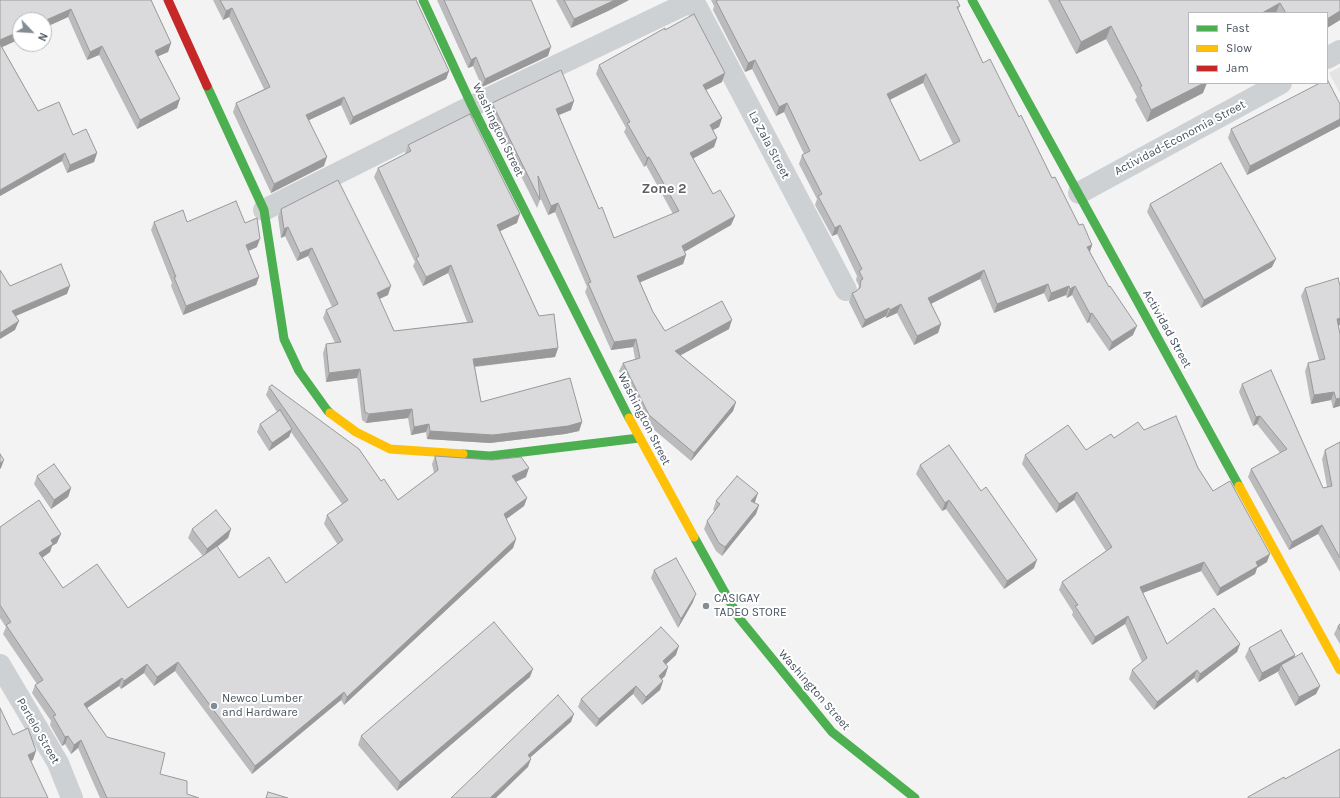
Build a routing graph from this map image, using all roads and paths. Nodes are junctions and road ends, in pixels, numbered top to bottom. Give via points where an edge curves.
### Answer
1 (168, 0) edge
2 (423, 0) edge
3 (693, 0) edge
4 (972, 0) edge
5 (1340, 51) edge
6 (1328, 57) edge
7 (1279, 84) edge
8 (472, 106) junction
9 (1079, 193) junction
10 (264, 210) junction
11 (846, 290) dead end
12 (639, 438) junction
13 (0, 665) edge
14 (1340, 670) edge
15 (72, 798) edge
16 (915, 798) edge

1 - 10 street
2 - 8 street, Washington Street
3 - 8 street
3 - 11 street, La Zala Street
4 - 9 street, Actividad Street
5 - 6 street
7 - 9 street, Actividad-Economia Street
8 - 10 street
8 - 12 street, Washington Street
9 - 14 street, Actividad Street
10 - 12 street via 284,339 299,371 327,410 356,432 390,449 490,456
12 - 16 street, Washington Street via 739,618 832,732
13 - 15 street, Partelo Street via 58,763

